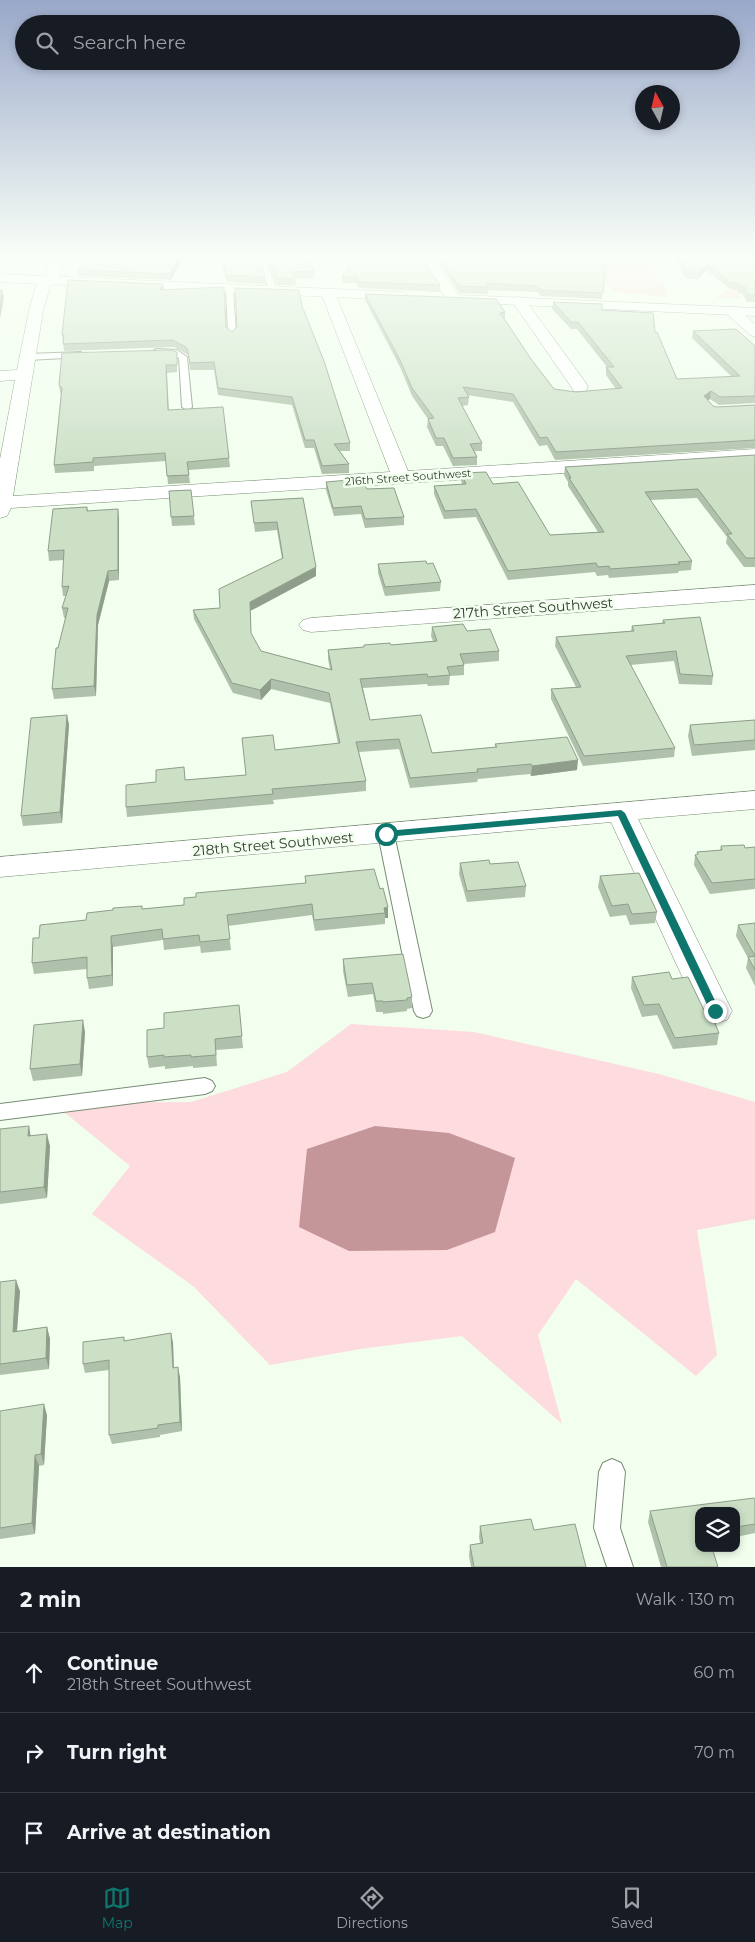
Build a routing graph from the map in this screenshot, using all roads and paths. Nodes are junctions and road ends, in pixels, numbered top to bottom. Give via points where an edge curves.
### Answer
1 (34, 328) edge
2 (232, 328) edge
3 (342, 328) edge
4 (538, 328) edge
5 (232, 334) edge
6 (145, 352) edge
7 (86, 355) edge
8 (28, 357) junction
9 (24, 375) junction
10 (0, 376) edge
11 (580, 387) dead end
12 (187, 407) edge
13 (755, 455) edge
14 (401, 477) junction
15 (1, 500) edge
16 (755, 592) edge
17 (311, 625) dead end
18 (755, 800) edge
19 (621, 813) junction
20 (386, 834) junction
21 (0, 867) edge
22 (423, 1011) dead end
23 (715, 1011) edge
24 (205, 1086) dead end
25 (0, 1112) edge
26 (612, 1472) dead end
27 (620, 1567) edge

1 - 8 street
2 - 5 lane
3 - 14 street
4 - 11 street
6 - 12 lane via 174,352 183,357
7 - 8 lane
8 - 9 street
9 - 10 street
9 - 15 street
13 - 14 street, 216th Street Southwest
14 - 15 street, 216th Street Southwest
16 - 17 street, 217th Street Southwest
18 - 19 street, 218th Street Southwest
19 - 20 street, 218th Street Southwest
19 - 23 street
20 - 21 street, 218th Street Southwest
20 - 22 lane
24 - 25 lane
26 - 27 lane via 607,1528

